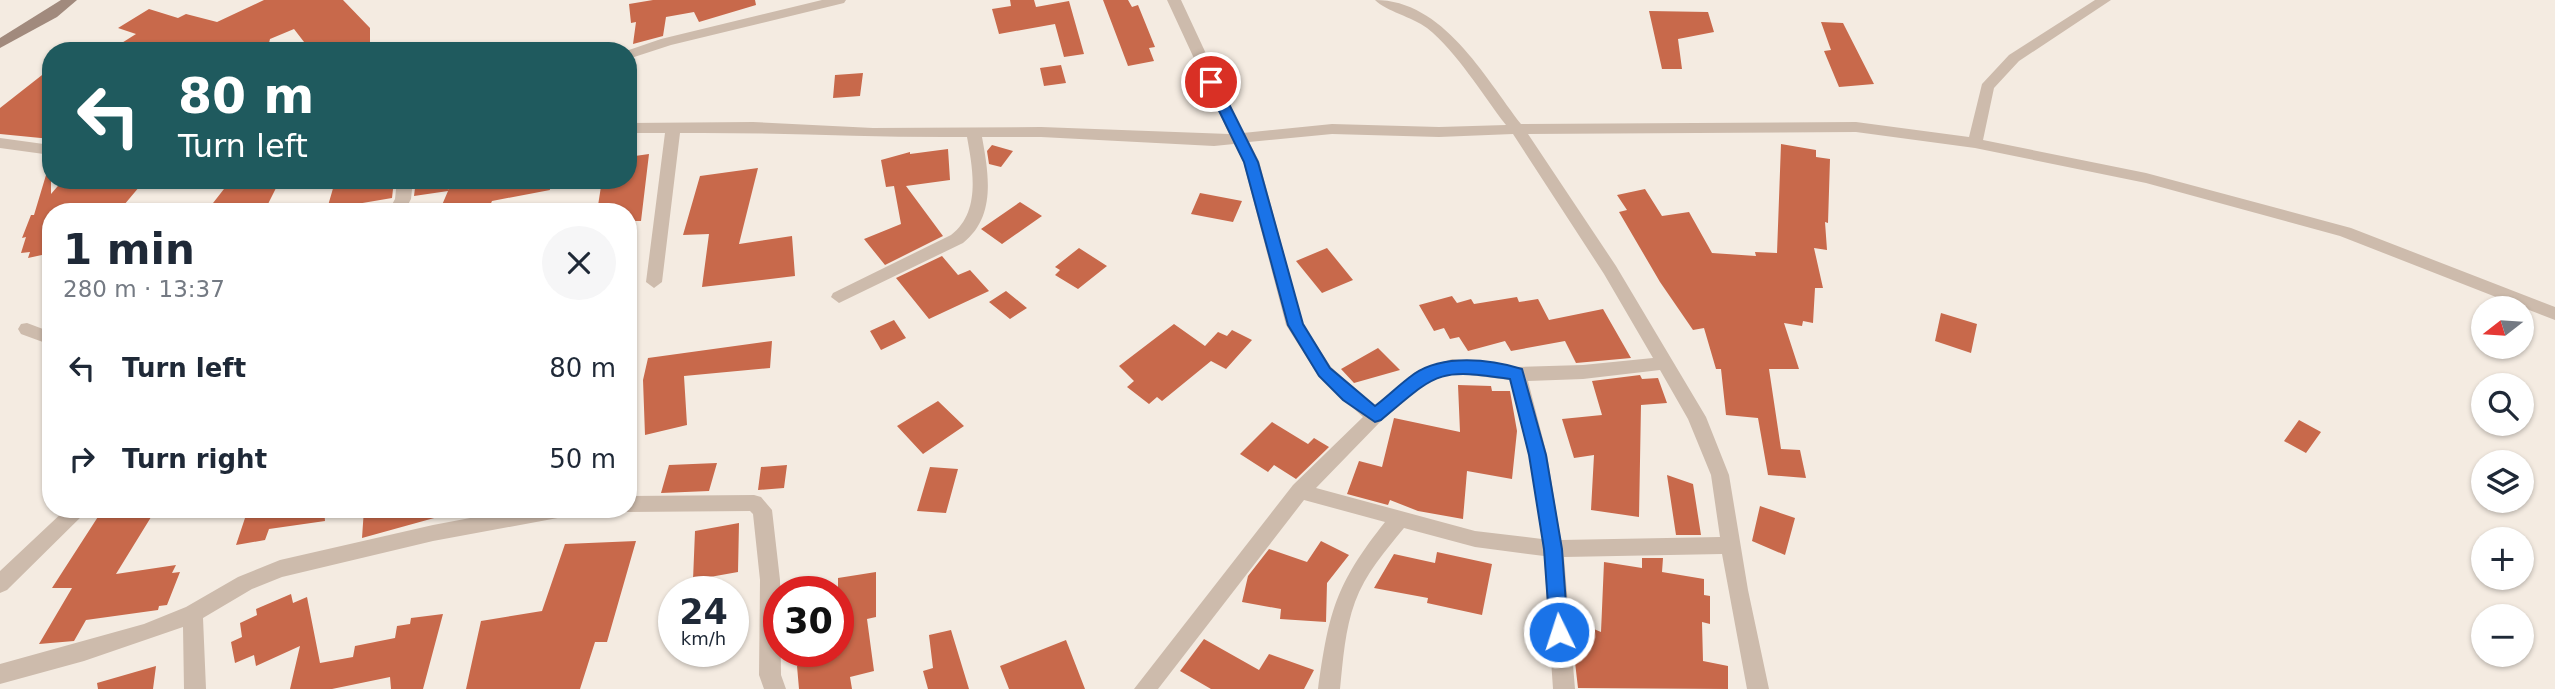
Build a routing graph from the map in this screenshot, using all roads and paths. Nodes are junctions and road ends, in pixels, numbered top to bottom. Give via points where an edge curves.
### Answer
1 (71, 0) edge
2 (839, 0) edge
3 (1174, 0) edge
4 (1382, 0) edge
5 (2104, 0) edge
6 (0, 44) edge
7 (637, 52) edge
8 (637, 128) edge
9 (673, 128) junction
10 (1516, 128) junction
11 (972, 131) junction
12 (1239, 139) junction
13 (0, 143) edge
14 (1975, 143) junction
15 (42, 149) edge
16 (654, 282) dead end
17 (839, 297) dead end
18 (2555, 314) edge
19 (27, 330) dead end
20 (42, 336) edge
21 (1667, 363) junction
22 (1517, 374) junction
23 (1375, 415) junction
24 (1300, 491) junction
25 (637, 505) edge
26 (70, 518) edge
27 (515, 518) edge
28 (1400, 518) junction
29 (1732, 545) junction
30 (1553, 549) junction
31 (0, 584) edge
32 (193, 612) junction
33 (0, 674) edge
34 (195, 689) edge
35 (775, 689) edge
36 (1145, 689) edge
37 (1329, 689) edge
38 (1564, 689) edge
39 (1758, 689) edge

1 - 6 street
2 - 7 street
3 - 12 street
4 - 10 street via 1434,27
5 - 14 street via 2014,58 1987,87
8 - 9 street
9 - 11 street
9 - 16 street
10 - 12 street via 1439,132 1332,129
10 - 14 street via 1856,127
10 - 21 street
11 - 12 street
11 - 17 street via 979,201 971,227 957,239
12 - 23 street via 1262,195 1296,325 1325,372
13 - 15 street
14 - 18 street via 2146,178 2346,232
19 - 20 street
21 - 22 street
21 - 29 street via 1697,417 1720,475
22 - 23 street via 1465,366 1437,369
22 - 30 street via 1538,455
23 - 24 street
24 - 28 street
24 - 36 street
25 - 35 street via 754,503 762,510 771,580 770,675
26 - 31 street
27 - 32 street via 280,569
28 - 30 street via 1475,539
28 - 37 street via 1350,590 1338,627
29 - 30 street
29 - 39 street
30 - 38 street
32 - 33 street via 109,644
32 - 34 street

